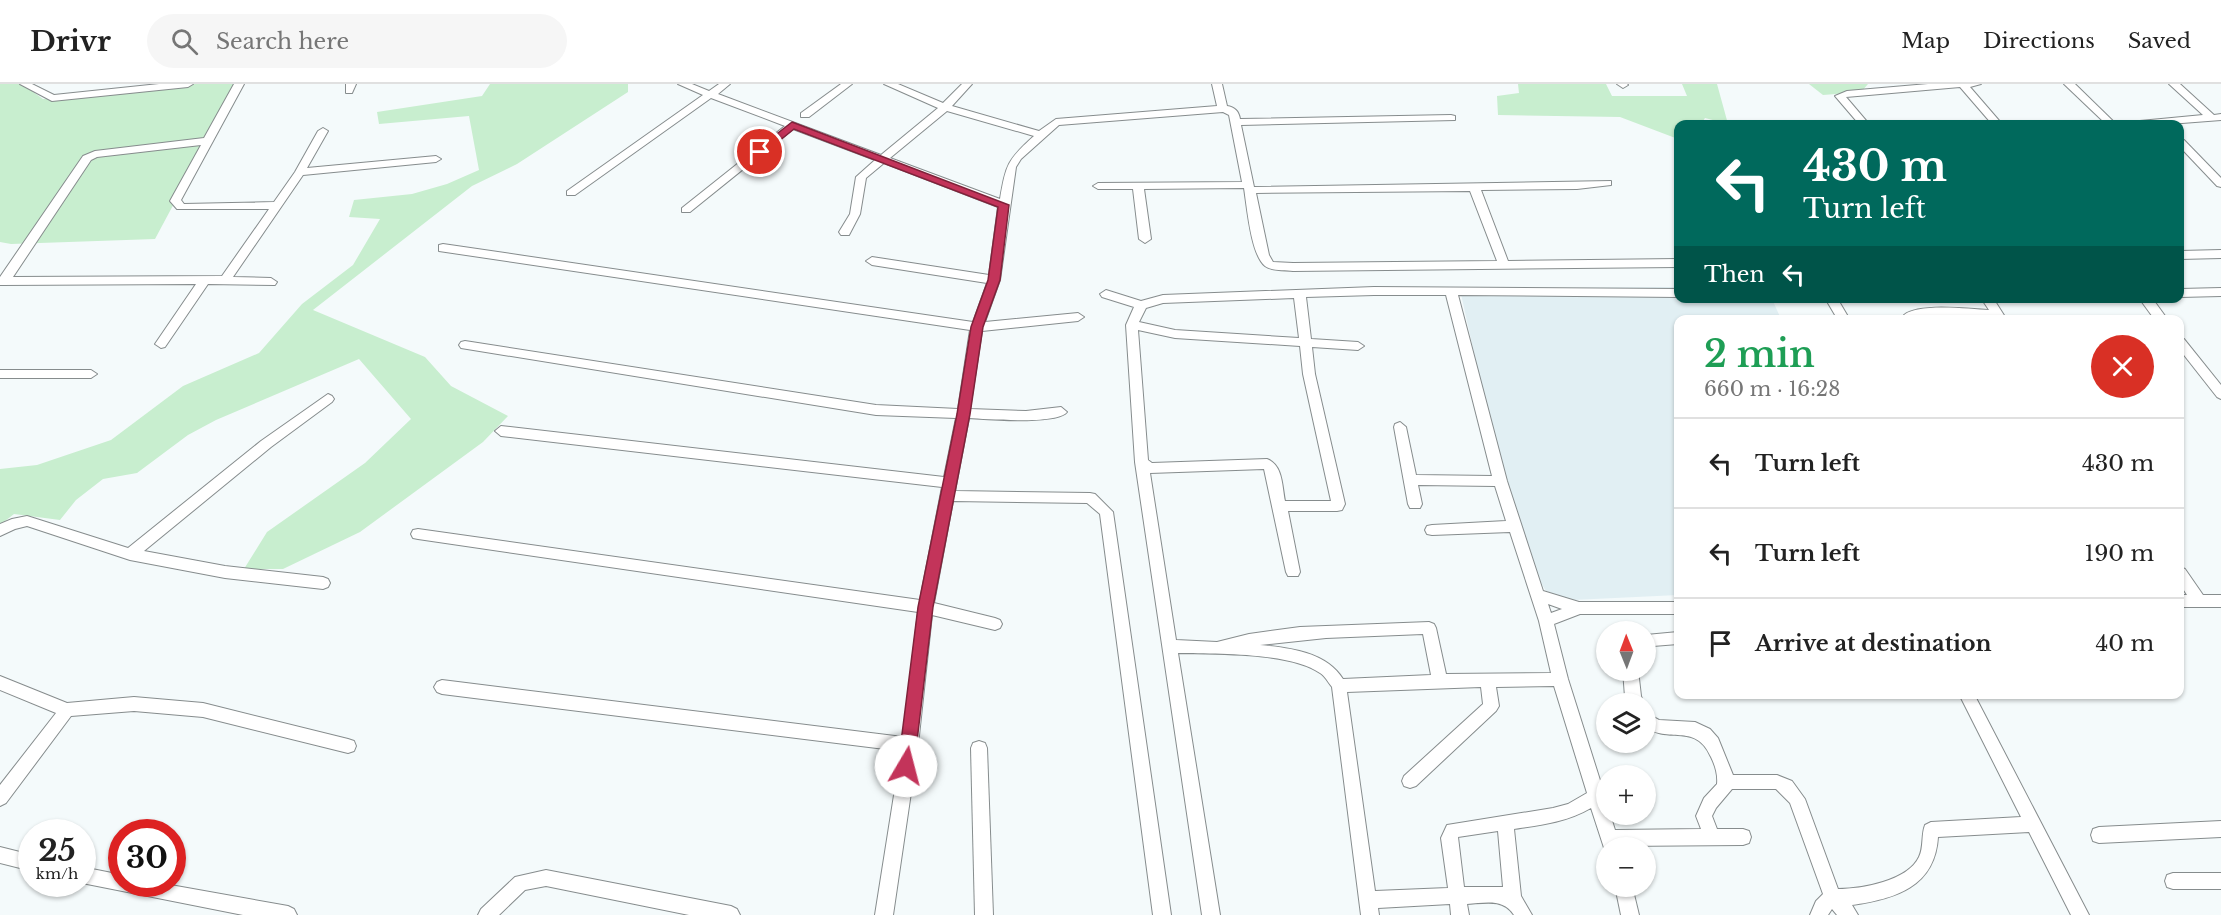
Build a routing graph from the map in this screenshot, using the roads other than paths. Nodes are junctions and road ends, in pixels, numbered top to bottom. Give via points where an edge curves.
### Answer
1 (25, 84) edge
2 (188, 84) edge
3 (238, 84) edge
4 (683, 84) edge
5 (725, 84) edge
6 (847, 84) edge
7 (889, 84) edge
8 (967, 84) edge
9 (1217, 84) edge
10 (1962, 84) edge
11 (1976, 84) edge
12 (2068, 84) edge
13 (2174, 84) edge
14 (709, 94) junction
15 (945, 107) junction
16 (1223, 109) junction
17 (805, 115) dead end
18 (1451, 118) dead end
19 (2216, 118) edge
20 (1861, 120) edge
21 (1994, 120) edge
22 (2107, 120) edge
23 (2184, 121) edge
24 (1236, 122) junction
25 (792, 125) junction
26 (323, 131) dead end
27 (1041, 135) junction
28 (207, 141) junction
29 (2184, 146) edge
30 (436, 159) dead end
31 (880, 159) junction
32 (300, 172) junction
33 (1606, 183) dead end
34 (2221, 184) edge
35 (1138, 185) junction
36 (1098, 186) dead end
37 (1474, 186) junction
38 (1250, 187) junction
39 (571, 193) dead end
40 (276, 205) junction
41 (1004, 205) junction
42 (686, 210) dead end
43 (845, 232) dead end
44 (1145, 239) dead end
45 (443, 248) dead end
46 (2221, 254) edge
47 (2184, 255) edge
48 (872, 261) dead end
49 (1674, 263) edge
50 (1504, 265) junction
51 (205, 280) junction
52 (225, 280) junction
53 (994, 280) junction
54 (3, 281) edge
55 (271, 282) dead end
56 (1451, 292) junction
57 (1674, 292) edge
58 (2184, 292) edge
59 (2221, 292) edge
60 (1106, 294) dead end
61 (1300, 295) junction
62 (2149, 303) edge
63 (1142, 305) junction
64 (1910, 315) edge
65 (1970, 315) edge
66 (2158, 315) edge
67 (1078, 317) dead end
68 (1132, 325) junction
69 (977, 327) junction
70 (1304, 341) junction
71 (161, 344) dead end
72 (465, 345) dead end
73 (1358, 346) dead end
74 (2184, 347) edge
75 (0, 374) edge
76 (91, 374) dead end
77 (2221, 394) edge
78 (328, 399) dead end
79 (1061, 412) dead end
80 (963, 414) junction
81 (1400, 428) dead end
82 (501, 431) dead end
83 (1142, 462) junction
84 (1412, 480) junction
85 (1500, 481) junction
86 (949, 490) junction
87 (1415, 504) dead end
88 (1280, 506) junction
89 (1513, 526) junction
90 (1432, 530) dead end
91 (0, 531) edge
92 (418, 534) dead end
93 (129, 554) junction
94 (1293, 572) dead end
95 (2184, 579) edge
96 (323, 583) dead end
97 (1537, 595) junction
98 (2184, 601) edge
99 (2199, 601) junction
100 (2221, 601) edge
101 (926, 607) junction
102 (1579, 608) junction
103 (1674, 608) edge
104 (1546, 621) junction
105 (995, 624) dead end
106 (1674, 638) edge
107 (1656, 640) edge
108 (1170, 646) junction
109 (1208, 648) junction
110 (1560, 679) junction
111 (1488, 680) junction
112 (1440, 681) junction
113 (0, 682) edge
114 (1339, 686) junction
115 (442, 687) dead end
116 (1969, 699) edge
117 (67, 710) junction
118 (1656, 725) edge
119 (910, 745) junction
120 (348, 746) dead end
121 (979, 748) dead end
122 (1410, 781) dead end
123 (1725, 783) junction
124 (1596, 793) edge
125 (1596, 797) edge
126 (0, 798) edge
127 (1504, 822) junction
128 (2033, 824) junction
129 (2221, 829) edge
130 (2099, 835) dead end
131 (1712, 837) junction
132 (1743, 837) dead end
133 (1656, 840) edge
134 (0, 855) edge
135 (18, 860) edge
136 (2173, 880) dead end
137 (2221, 881) edge
138 (186, 895) edge
139 (1457, 897) junction
140 (1626, 897) edge
141 (1833, 898) junction
142 (1513, 900) junction
143 (1368, 908) edge
144 (288, 915) edge
145 (487, 915) edge
146 (731, 915) edge
147 (884, 915) edge
148 (984, 915) edge
149 (1162, 915) edge
150 (1210, 915) edge
151 (1460, 915) edge
152 (1523, 915) edge
153 (1630, 915) edge
154 (1819, 915) edge
155 (1849, 915) edge
156 (2080, 915) edge

1 - 2 street via 52,98
3 - 28 street
4 - 14 street
5 - 14 street
6 - 17 street
7 - 15 street
8 - 15 street
9 - 16 street
10 - 11 street
10 - 20 street via 1840,96
10 - 21 street
12 - 22 street
13 - 19 street
14 - 25 street
14 - 39 street
15 - 27 street
15 - 31 street
16 - 24 street via 1232,111
16 - 27 street via 1056,122
18 - 24 street
19 - 23 street
24 - 38 street
25 - 31 street
25 - 42 street
26 - 32 street
27 - 41 street via 1011,167
28 - 40 street via 176,204
28 - 54 street via 87,158
29 - 34 street
30 - 32 street
31 - 41 street
31 - 43 street via 861,177 855,214
32 - 40 street
33 - 37 street
35 - 36 street
35 - 38 street
35 - 44 street
37 - 38 street
37 - 50 street
38 - 50 street via 1264,259 1270,265
40 - 52 street
41 - 53 street
45 - 69 street
46 - 47 street
48 - 53 street
49 - 50 street
51 - 52 street
51 - 54 street
51 - 71 street
52 - 55 street
53 - 69 street
56 - 57 street
56 - 61 street
56 - 85 street
58 - 59 street
60 - 63 street
61 - 63 street via 1163,299
61 - 70 street
62 - 66 street
63 - 68 street via 1135,311
64 - 65 street
67 - 69 street
68 - 70 street via 1176,334
68 - 83 street
69 - 80 street
70 - 73 street
70 - 88 street via 1338,504
72 - 80 street via 876,410
74 - 77 street
75 - 76 street
78 - 93 street
79 - 80 street via 1026,416
80 - 86 street
81 - 84 street
82 - 86 street
83 - 88 street via 1149,468 1267,464 1272,468
83 - 108 street
84 - 85 street
84 - 87 street
85 - 89 street
86 - 101 street
86 - 149 street via 1090,498 1106,512
88 - 94 street
89 - 90 street
89 - 97 street
91 - 93 street via 27,521
92 - 101 street
93 - 96 street via 225,572
95 - 99 street
97 - 102 street
97 - 104 street
98 - 99 street
99 - 100 street
101 - 105 street
101 - 119 street
102 - 103 street
102 - 104 street
104 - 110 street
106 - 107 street
108 - 109 street
108 - 150 street
109 - 112 street via 1312,631 1430,628
109 - 114 street via 1275,654 1316,663 1328,669
110 - 111 street
110 - 124 street
111 - 112 street
111 - 122 street via 1491,705
112 - 114 street
113 - 117 street
114 - 143 street
115 - 119 street
116 - 128 street
117 - 120 street via 134,704 203,710
117 - 126 street
118 - 123 street via 1700,729 1718,754
119 - 147 street
121 - 148 street
123 - 131 street via 1704,816
123 - 141 street via 1777,782 1786,786 1797,799
125 - 127 street via 1554,816
127 - 139 street via 1454,830 1449,838
127 - 142 street
128 - 141 street via 1931,830 1924,865 1911,877 1882,890
128 - 156 street
129 - 130 street
131 - 132 street
131 - 133 street
134 - 135 street
136 - 137 street
138 - 144 street
139 - 142 street via 1496,894
139 - 143 street
139 - 151 street
140 - 153 street
141 - 154 street via 1822,906
141 - 155 street
142 - 152 street
145 - 146 street via 521,883 546,878

